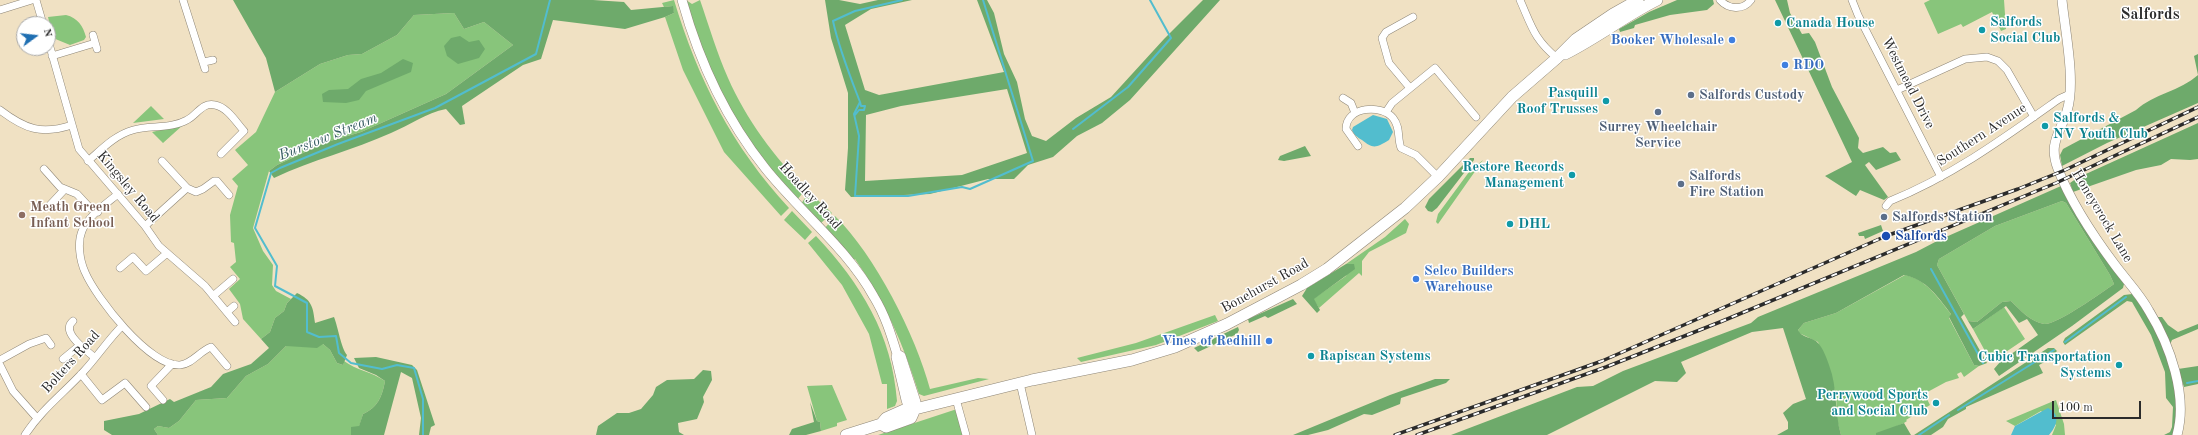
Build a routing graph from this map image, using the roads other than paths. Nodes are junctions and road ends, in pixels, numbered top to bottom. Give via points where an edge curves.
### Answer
1 (32, 0) edge
2 (36, 0) edge
3 (183, 0) edge
4 (682, 0) edge
5 (1520, 0) edge
6 (1638, 0) edge
7 (1657, 0) edge
8 (1720, 0) edge
9 (1751, 0) edge
10 (1852, 0) edge
11 (2062, 0) edge
12 (0, 10) edge
13 (41, 16) edge
14 (1413, 17) dead end
15 (93, 35) dead end
16 (56, 55) edge
17 (52, 56) edge
18 (1557, 58) junction
19 (213, 60) dead end
20 (1410, 88) junction
21 (1898, 90) junction
22 (2070, 94) junction
23 (1343, 98) dead end
24 (0, 110) edge
25 (1386, 112) junction
26 (1355, 113) junction
27 (1476, 117) dead end
28 (2034, 117) junction
29 (72, 125) junction
30 (1358, 146) dead end
31 (221, 154) dead end
32 (88, 161) junction
33 (162, 161) dead end
34 (44, 170) dead end
35 (1941, 177) junction
36 (1438, 178) junction
37 (187, 188) junction
38 (65, 189) junction
39 (118, 194) junction
40 (230, 195) dead end
41 (50, 205) dead end
42 (1886, 206) dead end
43 (98, 212) junction
44 (145, 226) junction
45 (166, 254) junction
46 (120, 268) dead end
47 (233, 279) dead end
48 (213, 296) junction
49 (234, 306) dead end
50 (227, 312) junction
51 (73, 321) dead end
52 (235, 322) dead end
53 (122, 326) junction
54 (51, 344) dead end
55 (80, 345) junction
56 (94, 357) junction
57 (0, 360) edge
58 (64, 360) dead end
59 (172, 364) junction
60 (0, 365) edge
61 (227, 366) dead end
62 (81, 374) junction
63 (1020, 383) junction
64 (956, 399) junction
65 (163, 400) dead end
66 (146, 406) dead end
67 (915, 409) junction
68 (36, 417) junction
69 (25, 435) edge
70 (846, 435) edge
71 (966, 435) edge
72 (1032, 435) edge
73 (2177, 435) edge

1 - 12 street
2 - 13 street
3 - 19 street via 204,66
4 - 67 street, Hoadley Road via 705,69 731,120 763,166 843,254 881,309 897,354 901,356 916,402
5 - 18 street via 1540,43
6 - 18 main road, Bonehurst Road via 1576,39
7 - 18 main road, Bonehurst Road via 1634,11 1581,46
8 - 9 street via 1729,7 1739,8
10 - 21 street, Westmead Drive
11 - 22 street, Honeycrock Lane
14 - 20 street via 1386,32 1382,38 1390,63
15 - 16 street via 96,46
17 - 29 street, Kingsley Road
18 - 36 main road, Bonehurst Road via 1512,98
20 - 25 street via 1392,103
20 - 27 street via 1435,68
21 - 28 street via 1965,59 1987,56 1998,61 2007,70
21 - 35 street, Westmead Drive
22 - 28 street, Southern Avenue
22 - 73 street, Honeycrock Lane via 2067,111 2053,147 2057,165 2104,250 2150,311 2178,381 2180,409
23 - 26 street via 1351,104
24 - 29 street via 25,126 35,129 50,131
25 - 26 street via 1370,109
25 - 36 street via 1399,130 1400,148 1416,155
26 - 30 street via 1347,122 1346,129
28 - 35 street, Southern Avenue via 1978,156
29 - 32 street, Kingsley Road via 79,149
31 - 32 street via 244,131 224,108 212,104 202,107 187,120 179,123 122,134
32 - 39 street, Kingsley Road
33 - 37 street
34 - 38 street via 52,180
35 - 42 street, Southern Avenue via 1890,201
36 - 63 main road, Bonehurst Road via 1405,208 1327,269 1228,324 1175,347 1132,360
37 - 40 street via 196,192 203,190 214,180
37 - 44 street
38 - 41 street
38 - 43 street via 76,194
39 - 43 street
39 - 44 street, Kingsley Road
43 - 53 street via 82,231 81,260 100,298
44 - 45 street, Kingsley Road
45 - 46 street via 146,271 133,257
45 - 48 street, Kingsley Road via 192,273
47 - 48 street
48 - 50 street, Kingsley Road
49 - 50 street
50 - 52 street, Kingsley Road
51 - 55 street via 68,329
53 - 56 street, Bolters Road
53 - 59 street via 147,350
54 - 57 street via 45,335
55 - 56 street
55 - 58 street
56 - 62 street, Bolters Road
59 - 61 street via 181,365 212,347
59 - 65 street via 151,386
60 - 68 street via 13,391
62 - 66 street via 102,400 125,383
62 - 68 street, Bolters Road
63 - 64 main road, Bonehurst Road
63 - 72 street
64 - 67 main road, Bonehurst Road
64 - 71 street
67 - 70 main road, Bonehurst Road via 899,412 886,418 881,424
68 - 69 street, Bolters Road

